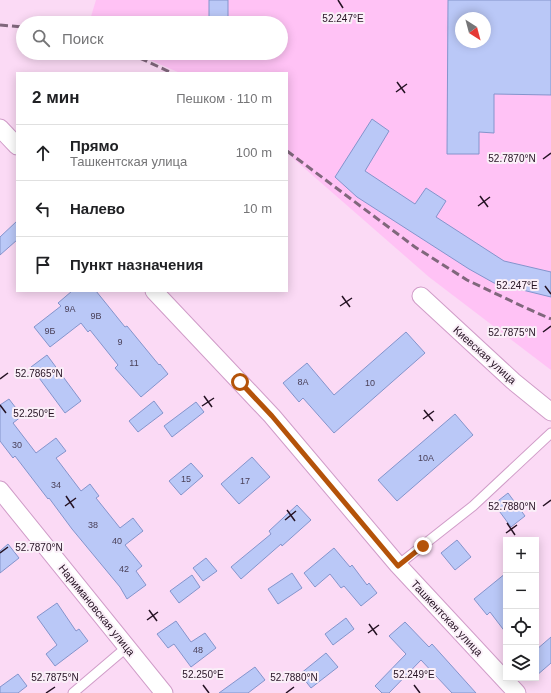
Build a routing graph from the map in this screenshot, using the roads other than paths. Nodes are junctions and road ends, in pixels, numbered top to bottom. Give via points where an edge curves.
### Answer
1 (0, 128) edge
2 (16, 145) edge
3 (155, 292) edge
4 (421, 296) dead end
5 (551, 412) edge
6 (551, 433) edge
7 (0, 490) edge
8 (398, 566) junction
9 (127, 648) junction
10 (73, 693) edge
11 (164, 693) edge
12 (517, 693) edge

1 - 2 street
3 - 8 street, Ташкентская улица via 272,416
4 - 5 street, Киевская улица via 513,381
6 - 8 lane via 473,506
7 - 9 street, Наримановская улица
8 - 12 street, Ташкентская улица
9 - 10 lane
9 - 11 street, Наримановская улица

